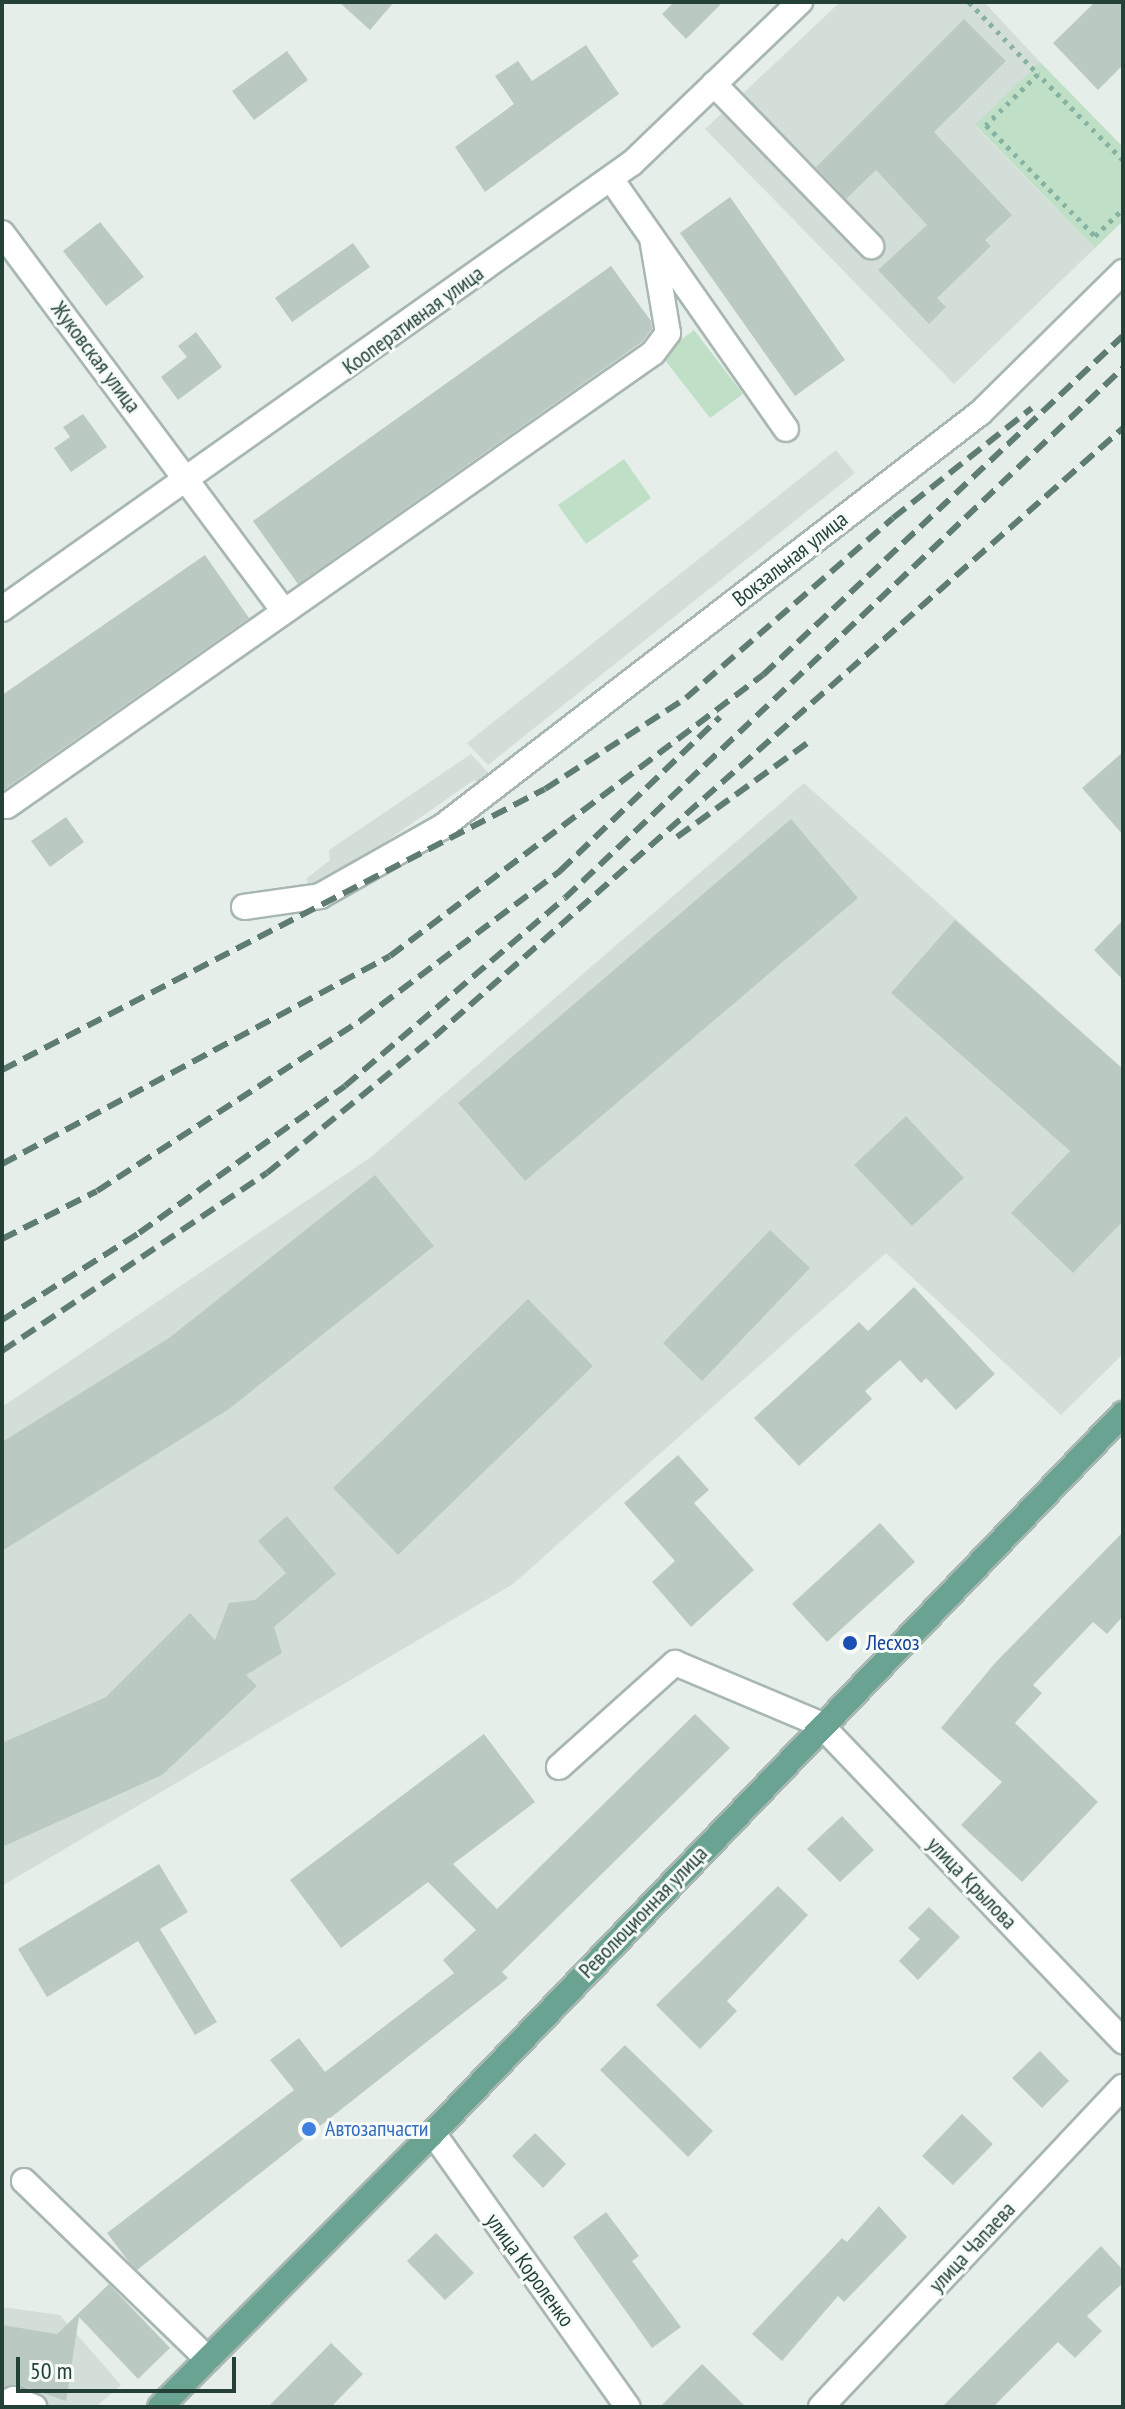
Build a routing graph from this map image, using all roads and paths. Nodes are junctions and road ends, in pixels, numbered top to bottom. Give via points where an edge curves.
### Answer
1 (800, 2) edge
2 (969, 2) edge
3 (1038, 74) junction
4 (714, 84) junction
5 (1123, 160) edge
6 (611, 179) junction
7 (1123, 209) edge
8 (2, 233) edge
9 (652, 238) junction
10 (871, 246) dead end
11 (1123, 272) edge
12 (786, 429) dead end
13 (190, 480) junction
14 (2, 609) edge
15 (284, 612) junction
16 (7, 806) dead end
17 (244, 907) dead end
18 (1119, 1425) edge
19 (820, 1724) junction
20 (559, 1767) dead end
21 (1123, 2041) edge
22 (1123, 2087) edge
23 (433, 2133) junction
24 (24, 2181) dead end
25 (208, 2359) junction
26 (2, 2404) edge
27 (34, 2407) edge
28 (160, 2407) edge
29 (628, 2407) edge
30 (821, 2407) edge

1 - 4 street, Кооперативная улица
2 - 3 path
3 - 5 path
3 - 7 path via 986,125 1095,236
4 - 6 street, Кооперативная улица
4 - 10 street
6 - 9 street
6 - 13 street, Кооперативная улица
8 - 13 street, Жуковская улица
9 - 12 street
9 - 15 street via 668,333 664,343
11 - 17 street, Вокзальная улица via 980,413 442,827 320,896
13 - 14 street, Кооперативная улица
13 - 15 street, Жуковская улица
15 - 16 street
18 - 19 main road, Революционная улица
19 - 20 street via 675,1663
19 - 21 street, улица Крылова
19 - 23 main road, Революционная улица
22 - 30 street, улица Чапаева
23 - 25 main road, Революционная улица
23 - 29 street, улица Короленко
24 - 25 street
25 - 28 main road, Революционная улица
26 - 27 street via 14,2399

